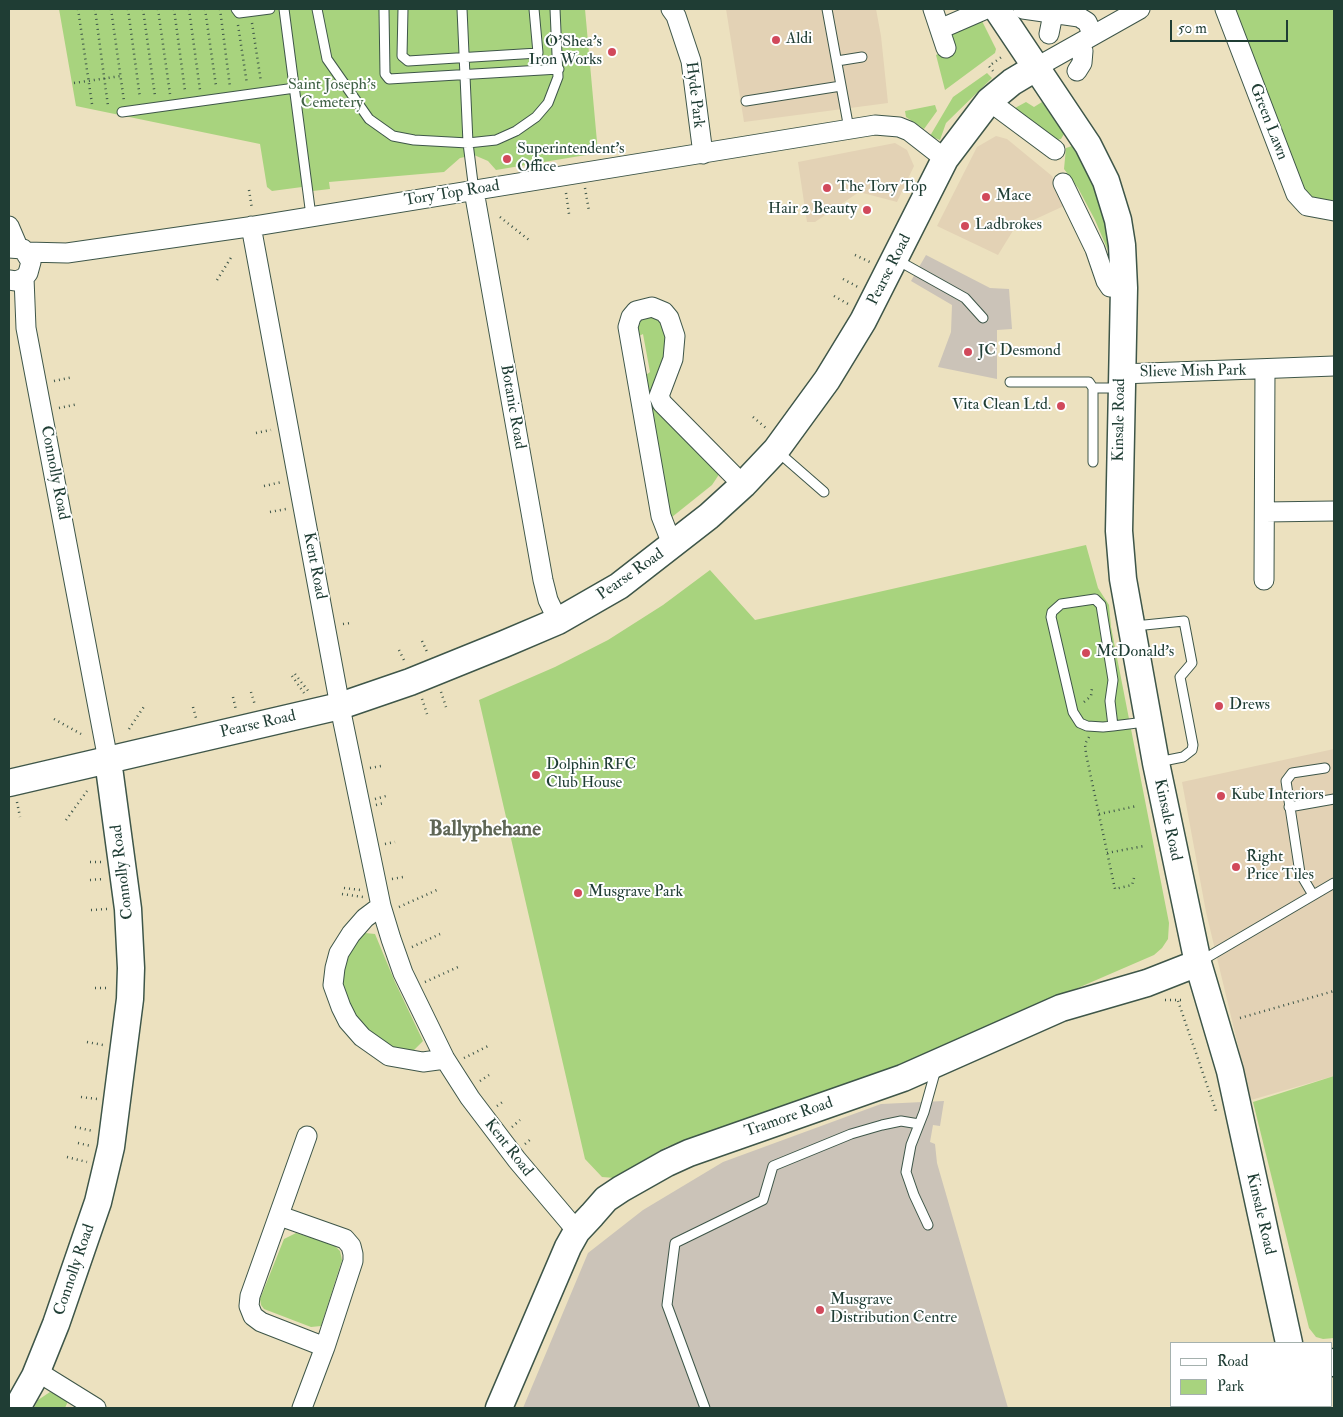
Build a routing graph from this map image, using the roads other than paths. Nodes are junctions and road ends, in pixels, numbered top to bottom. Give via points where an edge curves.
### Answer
1 (270, 9) edge
2 (284, 9) edge
3 (316, 9) edge
4 (403, 9) edge
5 (462, 9) edge
6 (534, 9) edge
7 (555, 9) edge
8 (671, 9) edge
9 (827, 9) edge
10 (933, 9) edge
11 (986, 9) edge
12 (997, 9) edge
13 (1023, 9) edge
14 (1140, 9) edge
15 (1225, 9) edge
16 (236, 10) edge
17 (384, 10) edge
18 (1053, 14) junction
19 (940, 29) junction
20 (1050, 34) dead end
21 (1086, 40) junction
22 (946, 48) dead end
23 (862, 57) dead end
24 (464, 58) junction
25 (837, 61) junction
26 (1034, 63) junction
27 (559, 68) junction
28 (1077, 72) dead end
29 (465, 75) junction
30 (841, 86) junction
31 (295, 88) junction
32 (746, 101) dead end
33 (989, 101) junction
34 (124, 111) road end
35 (849, 129) junction
36 (468, 143) junction
37 (1055, 150) dead end
38 (703, 154) junction
39 (945, 158) junction
40 (1063, 183) dead end
41 (474, 190) junction
42 (1334, 211) edge
43 (311, 216) junction
44 (9, 226) edge
45 (250, 226) junction
46 (18, 249) edge
47 (67, 253) junction
48 (896, 259) junction
49 (17, 279) edge
50 (1124, 288) junction
51 (983, 318) dead end
52 (1334, 366) edge
53 (1266, 370) junction
54 (1121, 381) junction
55 (1010, 382) dead end
56 (1093, 388) junction
57 (776, 450) junction
58 (1093, 462) dead end
59 (743, 485) junction
60 (824, 492) dead end
61 (1334, 511) edge
62 (1265, 512) junction
63 (675, 543) junction
64 (1264, 580) dead end
65 (558, 621) junction
66 (1131, 627) junction
67 (340, 706) junction
68 (1148, 721) junction
69 (1113, 726) junction
70 (108, 760) junction
71 (1156, 763) junction
72 (1325, 768) dead end
73 (13, 792) edge
74 (1334, 799) edge
75 (1289, 807) junction
76 (1334, 883) edge
77 (1313, 895) junction
78 (381, 905) junction
79 (1198, 963) junction
80 (451, 1060) junction
81 (938, 1062) junction
82 (919, 1124) junction
83 (307, 1136) dead end
84 (280, 1216) junction
85 (928, 1225) dead end
86 (577, 1231) junction
87 (1289, 1342) edge
88 (325, 1347) junction
89 (35, 1376) junction
90 (17, 1408) edge
91 (96, 1408) edge
92 (302, 1408) edge
93 (499, 1408) edge
94 (704, 1408) edge

1 - 16 lane via 239,13
2 - 31 lane
3 - 36 lane via 327,58 369,119 394,136
4 - 24 lane via 403,58 408,61
5 - 24 lane
6 - 24 lane via 538,53
7 - 27 lane
8 - 38 street, Hyde Park via 691,62
9 - 25 lane
10 - 19 street
11 - 19 street
12 - 26 street, Kinsale Road
13 - 18 street
14 - 21 street
15 - 42 street, Green Lawn via 1296,194 1315,210
17 - 29 lane via 385,74 389,80
18 - 20 street
18 - 21 street via 1084,19
19 - 22 street
21 - 26 street
21 - 28 street
23 - 25 lane
24 - 29 lane
25 - 30 lane
26 - 33 street, Pearse Road
26 - 50 street, Kinsale Road via 1080,132 1106,181 1120,228
27 - 29 lane
27 - 36 lane via 553,94 536,118 496,140
29 - 36 lane
30 - 32 lane
30 - 35 lane
31 - 34 lane
31 - 43 lane
33 - 37 street
33 - 39 street, Pearse Road
35 - 38 street, Tory Top Road
35 - 39 street, Tory Top Road via 899,126
36 - 41 lane
38 - 41 street, Tory Top Road
39 - 48 street, Pearse Road
40 - 50 street via 1095,249 1106,281 1110,287
41 - 43 street, Tory Top Road
41 - 65 street, Botanic Road via 543,580
43 - 45 street, Tory Top Road
44 - 46 street
45 - 47 street, Tory Top Road
45 - 67 street, Kent Road
46 - 47 street, Tory Top Road
46 - 49 street, Connolly Road via 31,262
47 - 49 street, Tory Top Road via 39,263
48 - 51 lane via 965,298
48 - 57 street, Pearse Road via 832,372
49 - 70 street, Connolly Road
50 - 54 street, Kinsale Road
52 - 53 street, Slieve Mish Park
53 - 54 street, Slieve Mish Park
53 - 62 street, Slieve Mish Park
54 - 56 lane
54 - 66 street, Kinsale Road via 1120,545
55 - 56 lane via 1089,382
56 - 58 lane
57 - 59 street, Pearse Road
57 - 60 lane
59 - 63 street, Pearse Road
59 - 63 street via 667,410 650,398 660,516
61 - 62 street
62 - 64 street, Slieve Mish Park
63 - 65 street, Pearse Road via 618,586
65 - 67 street, Pearse Road via 445,668
66 - 68 street, Kinsale Road
66 - 71 lane via 1184,621 1186,630 1192,663 1180,677 1194,745 1183,757
67 - 70 street, Pearse Road
67 - 78 street, Kent Road
68 - 69 lane
68 - 71 street, Kinsale Road
69 - 69 lane via 1087,726 1080,723 1073,712 1051,617 1061,604 1095,599 1101,605 1113,680 1110,701
70 - 73 street, Pearse Road
70 - 89 street, Connolly Road via 128,909 130,999 106,1173
71 - 79 street, Kinsale Road
72 - 75 lane via 1288,776
74 - 75 lane
75 - 77 lane via 1300,873
76 - 77 lane
77 - 79 lane
78 - 80 street, Kent Road via 403,973
78 - 80 street via 365,918 339,953 333,985 341,1007 362,1037 389,1056 423,1062
79 - 81 street, Tramore Road via 1062,1008
79 - 87 street, Kinsale Road via 1230,1071
80 - 86 street, Kent Road via 470,1098 516,1160
81 - 82 lane
81 - 86 street, Tramore Road via 865,1092 667,1163 606,1199
82 - 85 lane via 906,1172
82 - 94 lane via 901,1121 882,1125 773,1166 763,1200 675,1243 667,1304
83 - 84 street
84 - 88 street via 345,1239 351,1246 353,1261
84 - 88 street via 250,1296 251,1311 261,1322
86 - 93 street, Tramore Road
88 - 92 street
89 - 90 street, Connolly Road
89 - 91 street via 46,1377

